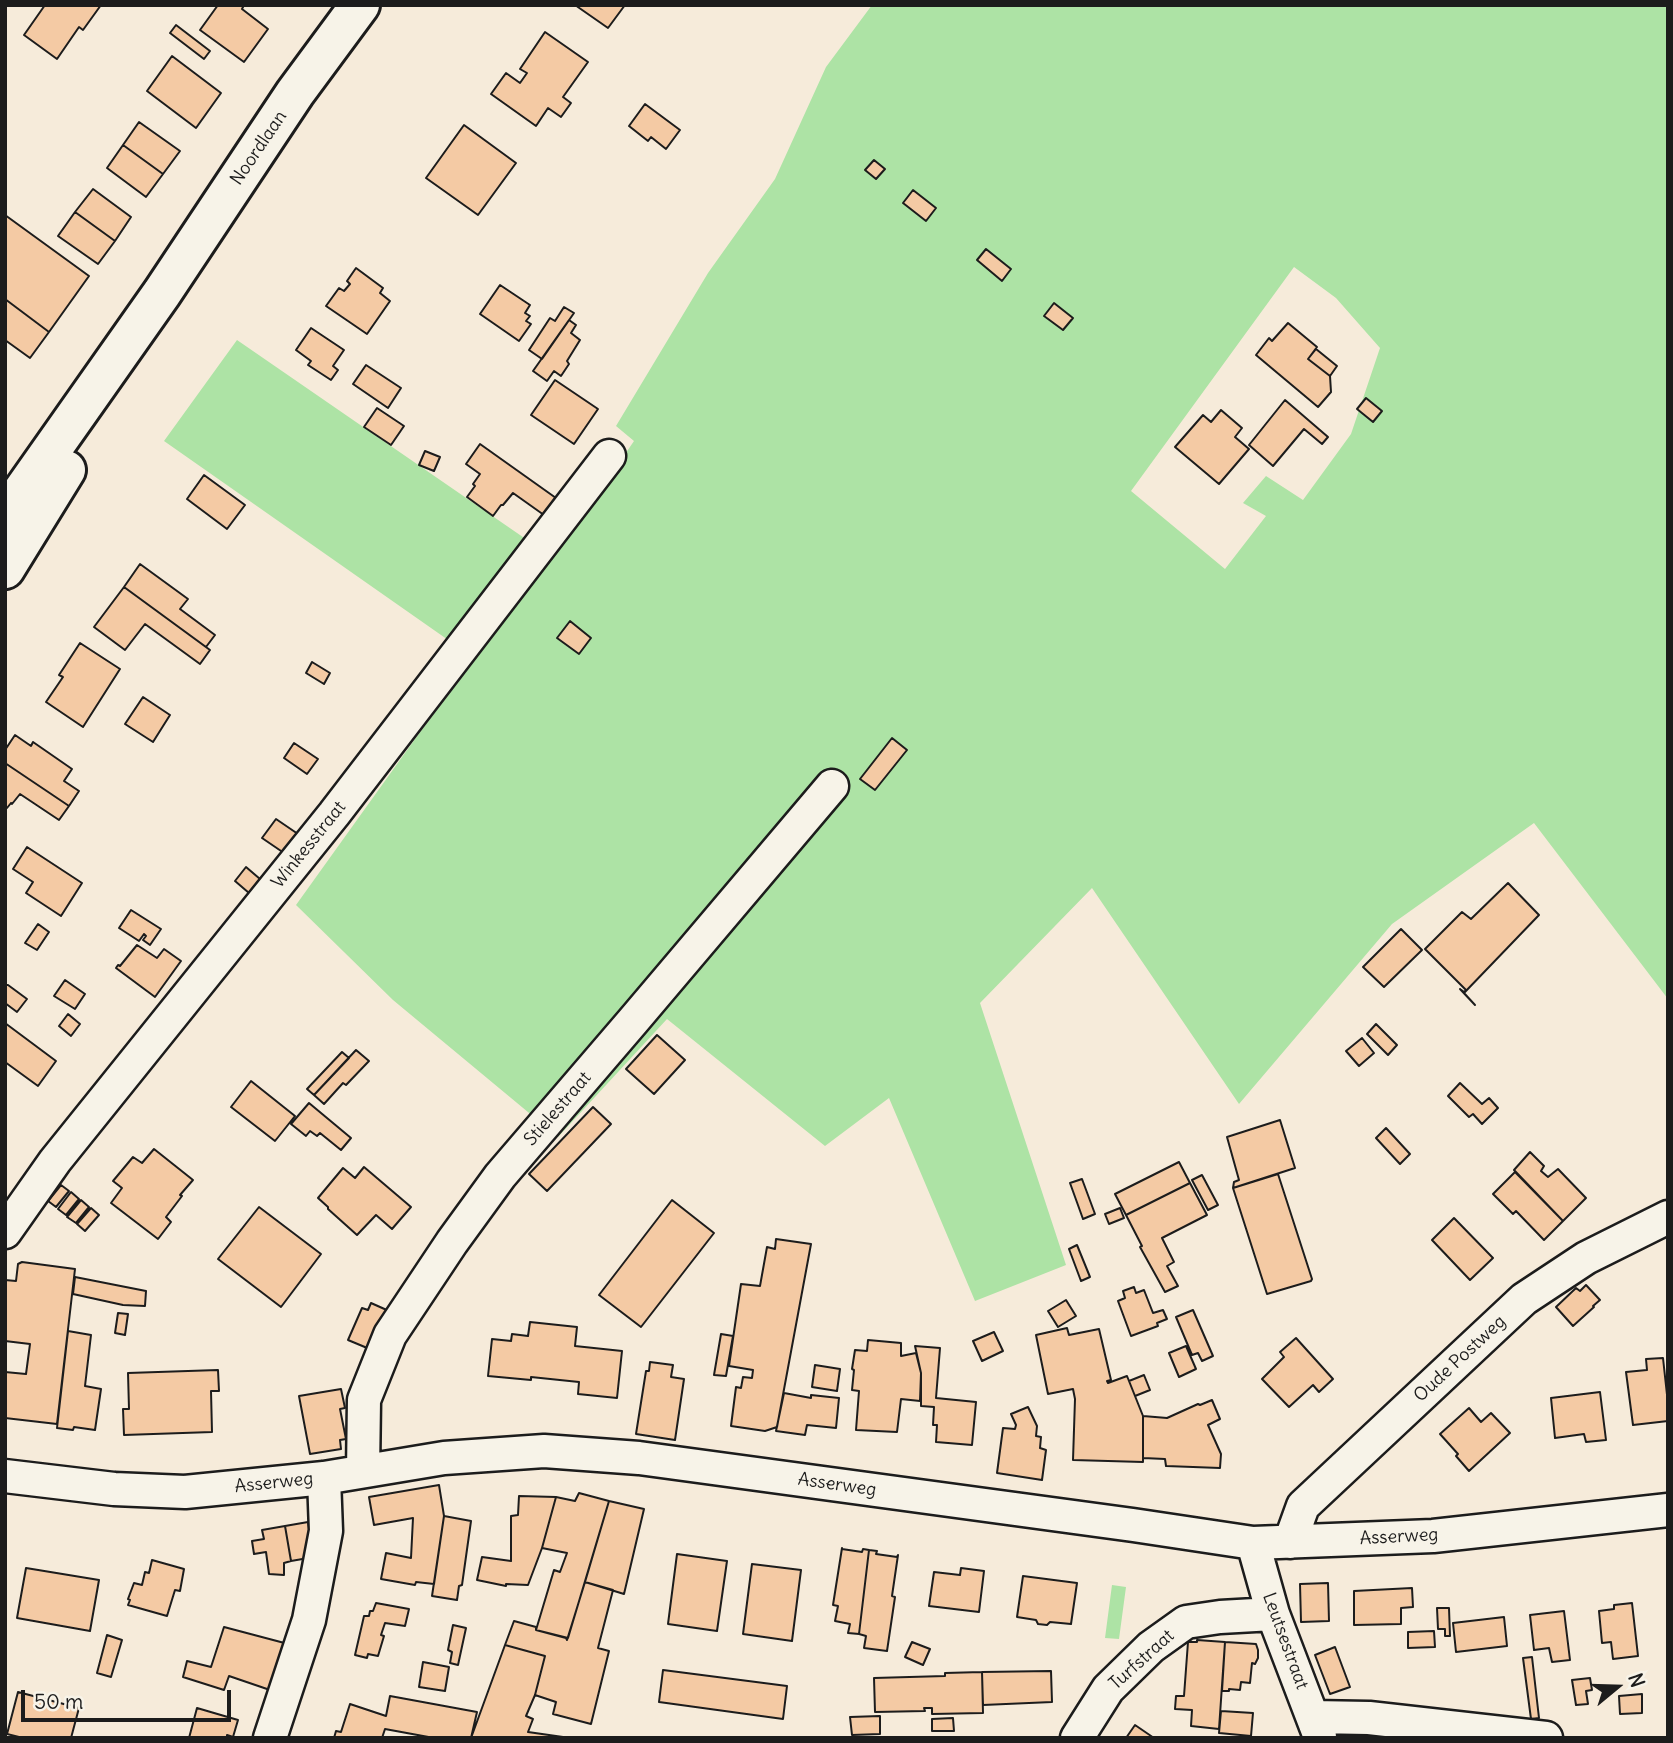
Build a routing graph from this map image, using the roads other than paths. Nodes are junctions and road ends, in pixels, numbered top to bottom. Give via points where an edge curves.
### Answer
1 (360, 5) edge
2 (162, 293) junction
3 (609, 456) dead end
4 (5, 516) edge
5 (5, 569) edge
6 (832, 786) dead end
7 (1668, 1217) edge
8 (5, 1232) edge
9 (363, 1471) junction
10 (5, 1476) edge
11 (324, 1478) junction
12 (1668, 1510) edge
13 (1290, 1542) junction
14 (1253, 1543) junction
15 (1273, 1614) junction
16 (1317, 1728) edge
17 (270, 1738) edge
18 (1077, 1738) edge
19 (1546, 1738) edge

1 - 2 main road, Noordlaan via 295,93
2 - 4 main road, Noordlaan
2 - 5 main road, Noordlaan via 127,370
3 - 8 street, Winkesstraat via 334,814 55,1161
6 - 9 street, Stielestraat via 500,1176 452,1242 390,1335 364,1400
7 - 13 street, Oude Postweg via 1586,1258 1524,1299 1303,1506
9 - 11 street, Asserweg
9 - 14 street, Asserweg via 444,1458 544,1451 639,1458
10 - 11 street, Asserweg via 185,1492
11 - 17 street via 326,1531 309,1620
12 - 13 street, Asserweg via 1433,1536
13 - 14 street, Asserweg
14 - 15 street, Leutsestraat
15 - 16 street, Leutsestraat
15 - 18 street, Turfstraat via 1186,1622 1151,1647 1108,1689
16 - 19 street via 1369,1718

